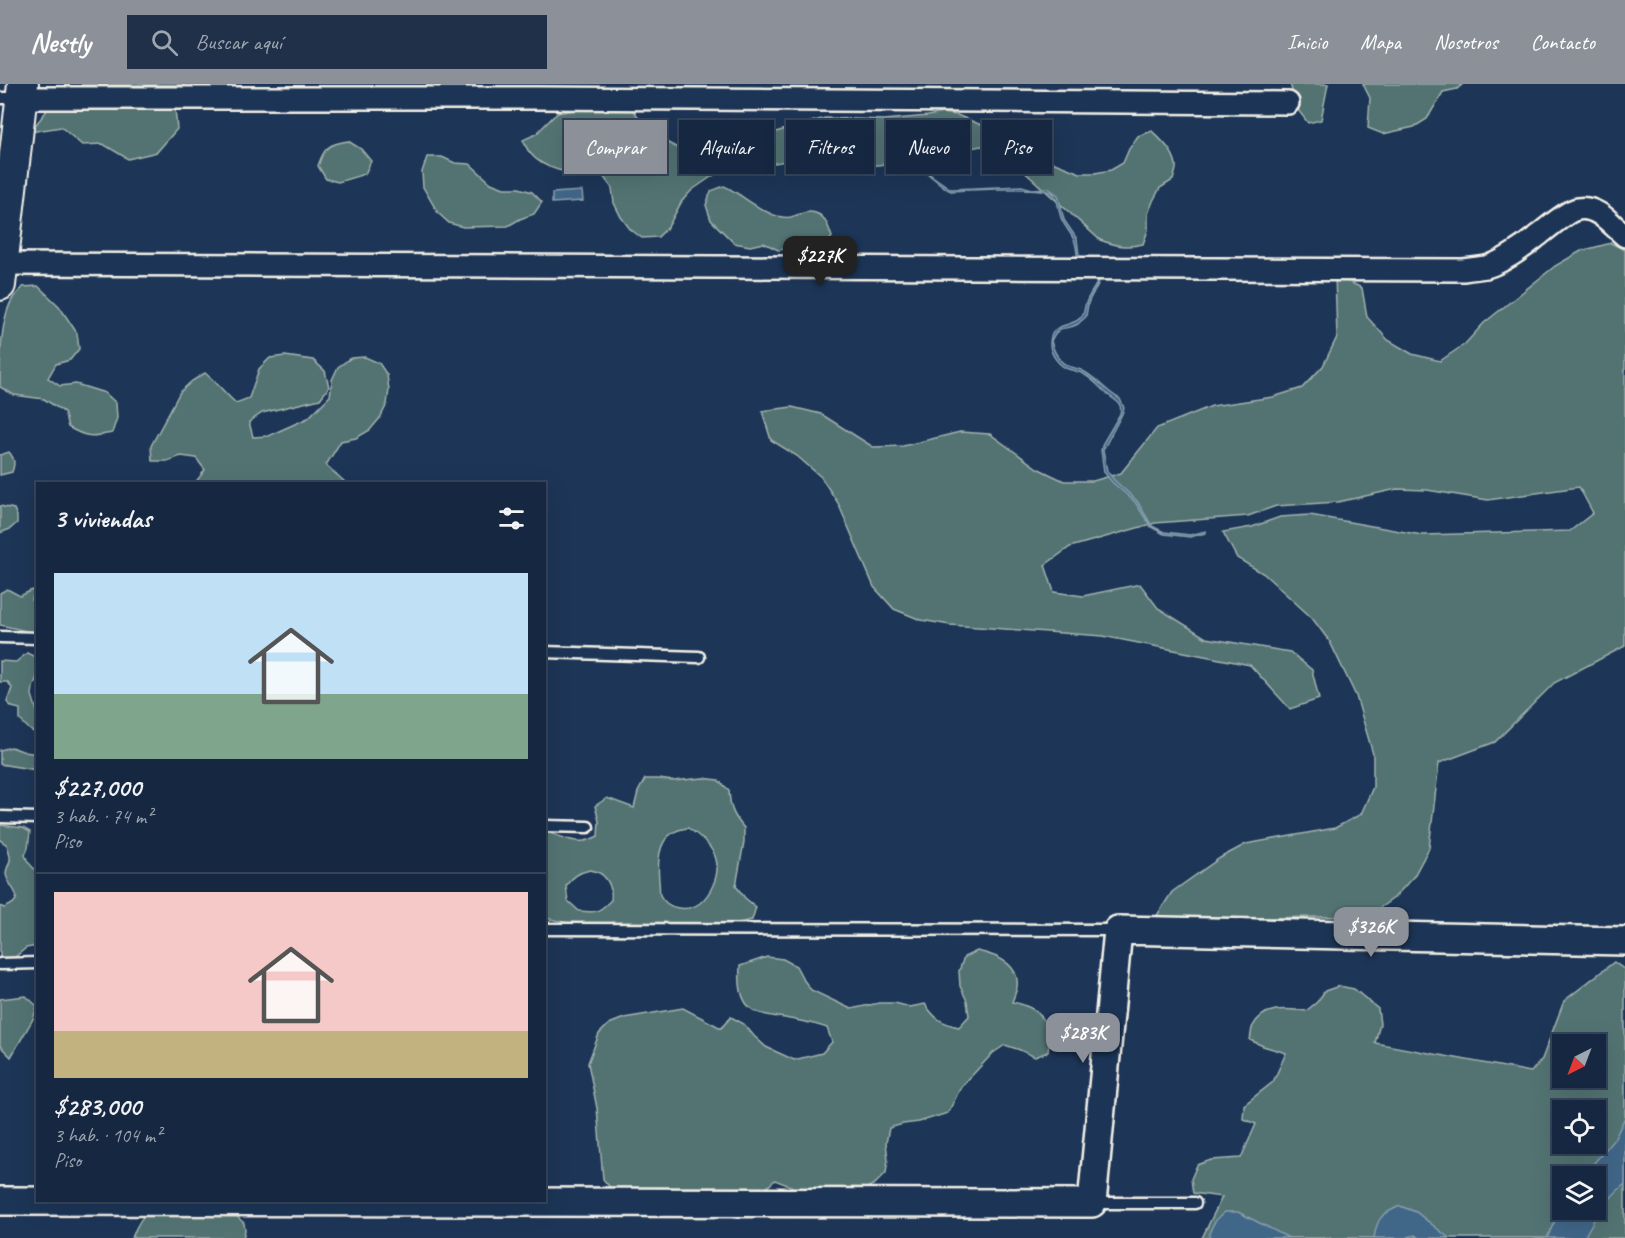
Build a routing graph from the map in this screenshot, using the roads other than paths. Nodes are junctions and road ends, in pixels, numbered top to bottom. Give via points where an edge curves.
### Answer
1 (15, 93) edge
2 (1288, 103) dead end
3 (7, 173) edge
4 (1625, 236) edge
5 (1, 271) edge
6 (0, 637) edge
7 (36, 638) edge
8 (546, 652) edge
9 (699, 657) dead end
10 (0, 817) edge
11 (36, 818) edge
12 (546, 826) edge
13 (588, 827) dead end
14 (546, 929) edge
15 (1118, 930) junction
16 (1625, 940) edge
17 (36, 963) edge
18 (0, 964) edge
19 (0, 1201) edge
20 (36, 1201) edge
21 (546, 1202) edge
22 (1092, 1203) junction
23 (1195, 1203) dead end

1 - 2 street
1 - 3 main road
3 - 5 main road
4 - 5 street via 1605,217 1577,209 1503,259 1463,270
6 - 7 lane
8 - 9 lane
10 - 11 lane
12 - 13 lane
14 - 15 lane
15 - 16 street
15 - 22 street
17 - 18 lane
19 - 20 street
21 - 22 street
22 - 23 lane

